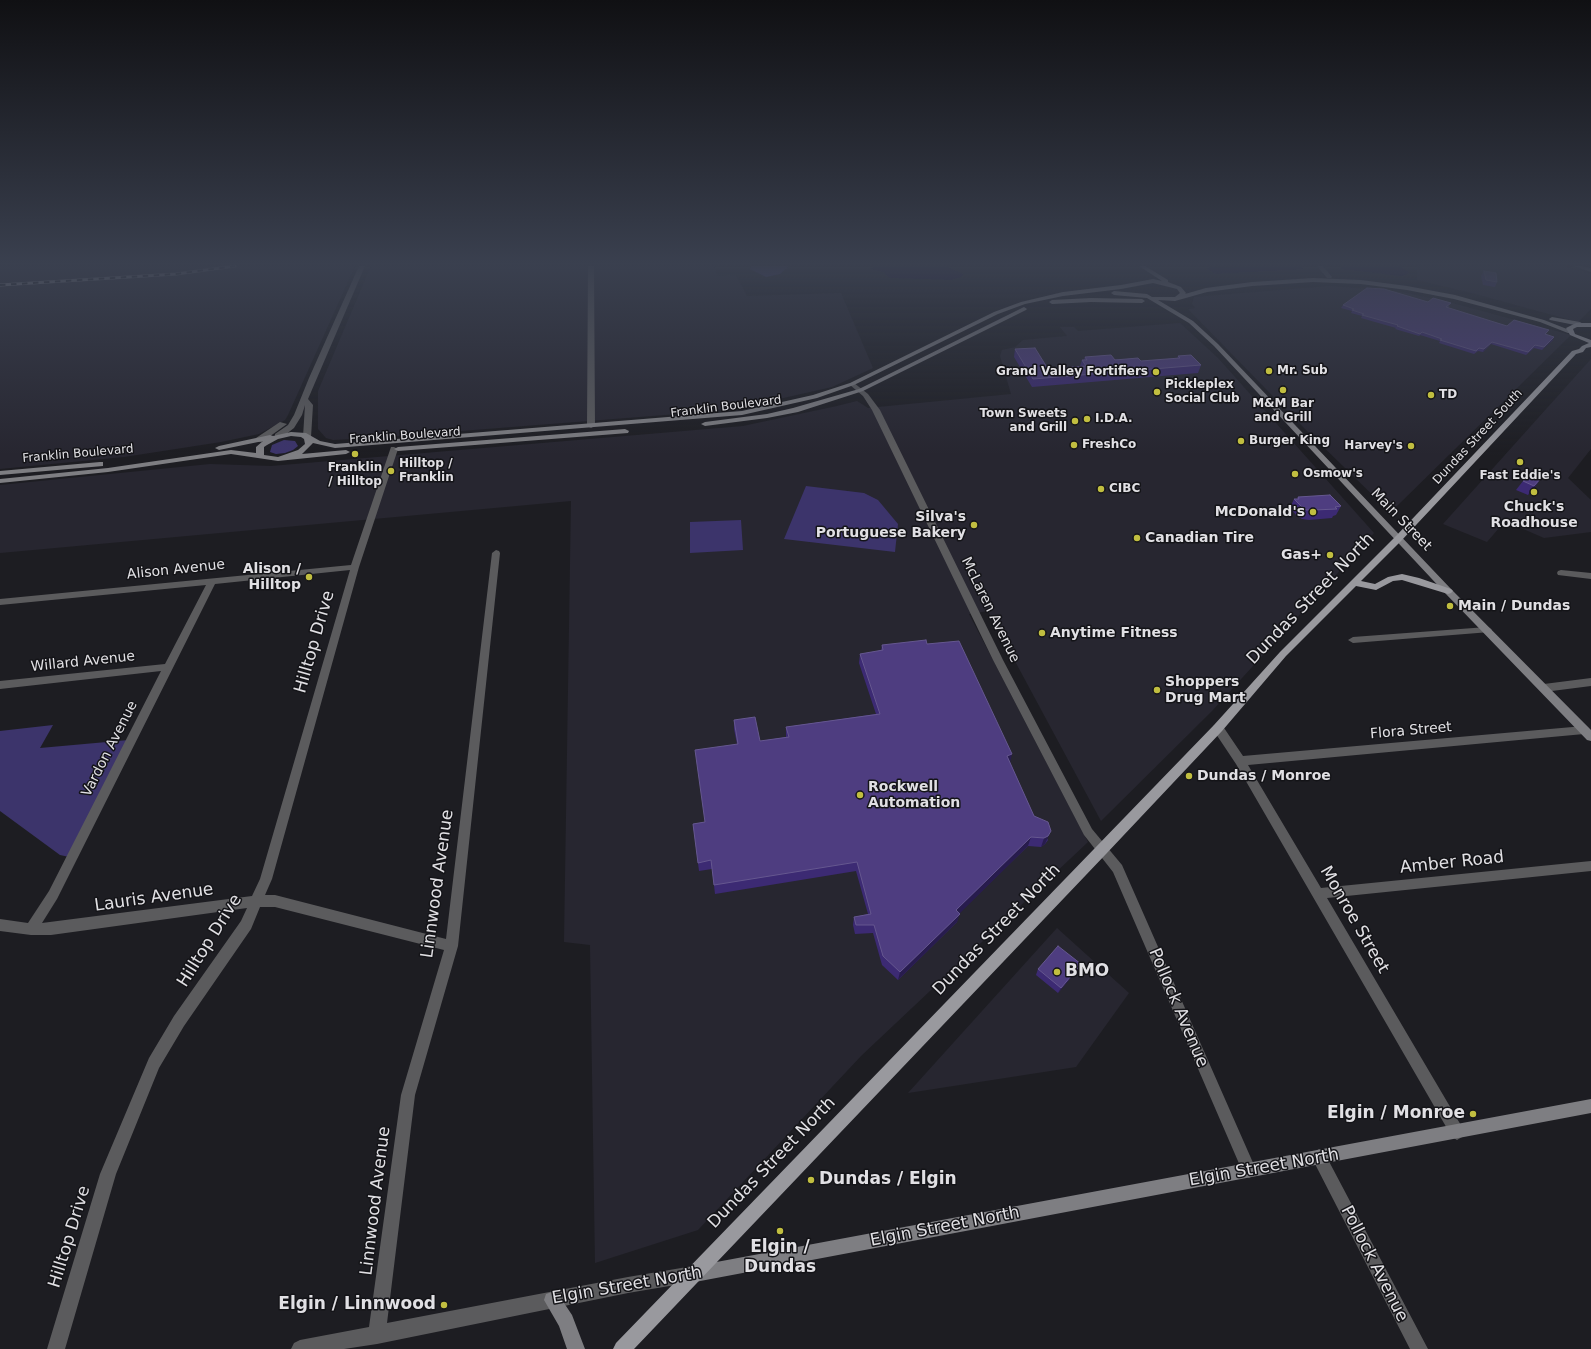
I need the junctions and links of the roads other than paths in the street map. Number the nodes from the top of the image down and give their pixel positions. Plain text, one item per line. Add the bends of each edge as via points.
1 (334, 329) edge
2 (591, 329) edge
3 (964, 329) edge
4 (983, 329) edge
5 (1199, 329) edge
6 (1561, 329) edge
7 (1571, 329) edge
8 (1572, 334) junction
9 (1591, 343) edge
10 (1574, 352) junction
11 (852, 384) junction
12 (861, 390) junction
13 (305, 400) junction
14 (300, 409) junction
15 (591, 426) junction
16 (277, 436) junction
17 (308, 437) junction
18 (259, 440) junction
19 (394, 449) junction
20 (260, 455) junction
21 (286, 458) junction
22 (0, 473) edge
23 (0, 481) edge
24 (1399, 538) junction
25 (496, 553) dead end
26 (356, 568) junction
27 (1561, 573) dead end
28 (1591, 576) edge
29 (212, 581) junction
30 (1354, 583) junction
31 (1448, 591) junction
32 (0, 602) edge
33 (1487, 630) junction
34 (1353, 640) dead end
35 (169, 667) junction
36 (1591, 682) edge
37 (0, 685) edge
38 (1544, 688) junction
39 (1218, 728) junction
40 (1588, 733) edge
41 (1240, 761) junction
42 (1102, 850) junction
43 (1591, 866) edge
44 (1317, 894) junction
45 (257, 901) junction
46 (0, 925) edge
47 (30, 929) junction
48 (452, 946) junction
49 (1591, 1106) edge
50 (1457, 1132) junction
51 (1319, 1158) junction
52 (1249, 1170) junction
53 (693, 1274) junction
54 (552, 1300) junction
55 (377, 1335) junction
56 (56, 1349) edge
57 (300, 1349) edge
58 (576, 1349) edge
59 (622, 1349) edge
60 (1419, 1349) edge

1 - 13 street
2 - 15 street
3 - 11 main road, Franklin Boulevard
4 - 12 main road, Franklin Boulevard
5 - 24 main road, Main Street
6 - 8 main road
7 - 8 main road
8 - 9 main road
8 - 10 main road via 1570,348
9 - 10 main road, Dundas Street South via 1581,351
10 - 24 main road, Dundas Street South
11 - 12 street, McLaren Avenue
11 - 15 main road, Franklin Boulevard via 815,397 742,413
12 - 19 main road, Franklin Boulevard via 795,410 727,422
12 - 42 street, McLaren Avenue via 876,410 998,660 1088,832
13 - 14 street
13 - 17 street via 308,405
14 - 16 street via 295,421
14 - 18 street via 277,429
15 - 17 main road, Franklin Boulevard via 336,446 318,443
16 - 17 main road, Franklin Boulevard via 298,434
16 - 18 main road, Franklin Boulevard
16 - 20 main road via 260,447
17 - 21 main road via 309,444 306,448
18 - 22 main road, Franklin Boulevard via 148,459
19 - 21 main road, Franklin Boulevard
19 - 26 street, Hilltop Drive
20 - 21 main road, Franklin Boulevard via 270,459
20 - 23 main road, Franklin Boulevard via 231,452 114,470
24 - 30 main road, Dundas Street North
24 - 31 main road, Main Street
25 - 48 street, Linnwood Avenue
26 - 29 street, Alison Avenue
26 - 45 street, Hilltop Drive via 266,879
27 - 28 street
29 - 32 street, Alison Avenue
29 - 35 street, Vardon Avenue
30 - 31 main road via 1376,586 1391,579 1407,578
30 - 39 main road, Dundas Street North via 1283,654
31 - 33 main road, Main Street
33 - 34 street
33 - 38 main road, Main Street
35 - 37 street, Willard Avenue
35 - 47 street, Vardon Avenue via 53,895
36 - 38 street
38 - 40 main road, Main Street
39 - 41 street, Monroe Street
39 - 42 main road, Dundas Street North
40 - 41 street, Flora Street
41 - 44 street, Monroe Street
42 - 52 street, Pollock Avenue via 1118,870
42 - 53 main road, Dundas Street North
43 - 44 street, Amber Road
44 - 50 street, Monroe Street
45 - 47 street, Lauris Avenue via 51,929
45 - 48 street, Lauris Avenue via 275,901
45 - 56 street, Hilltop Drive via 246,924 179,1021 154,1063 108,1174
46 - 47 street, Lauris Avenue
48 - 55 street, Linnwood Avenue via 408,1095
49 - 50 main road, Elgin Street North
50 - 51 main road, Elgin Street North
51 - 52 main road, Elgin Street North
51 - 60 street, Pollock Avenue
52 - 53 main road, Elgin Street North
53 - 54 street, Elgin Street North
53 - 59 main road, Dundas Street North
54 - 55 street, Elgin Street North
54 - 58 main road via 566,1321
55 - 57 street, Elgin Street North

